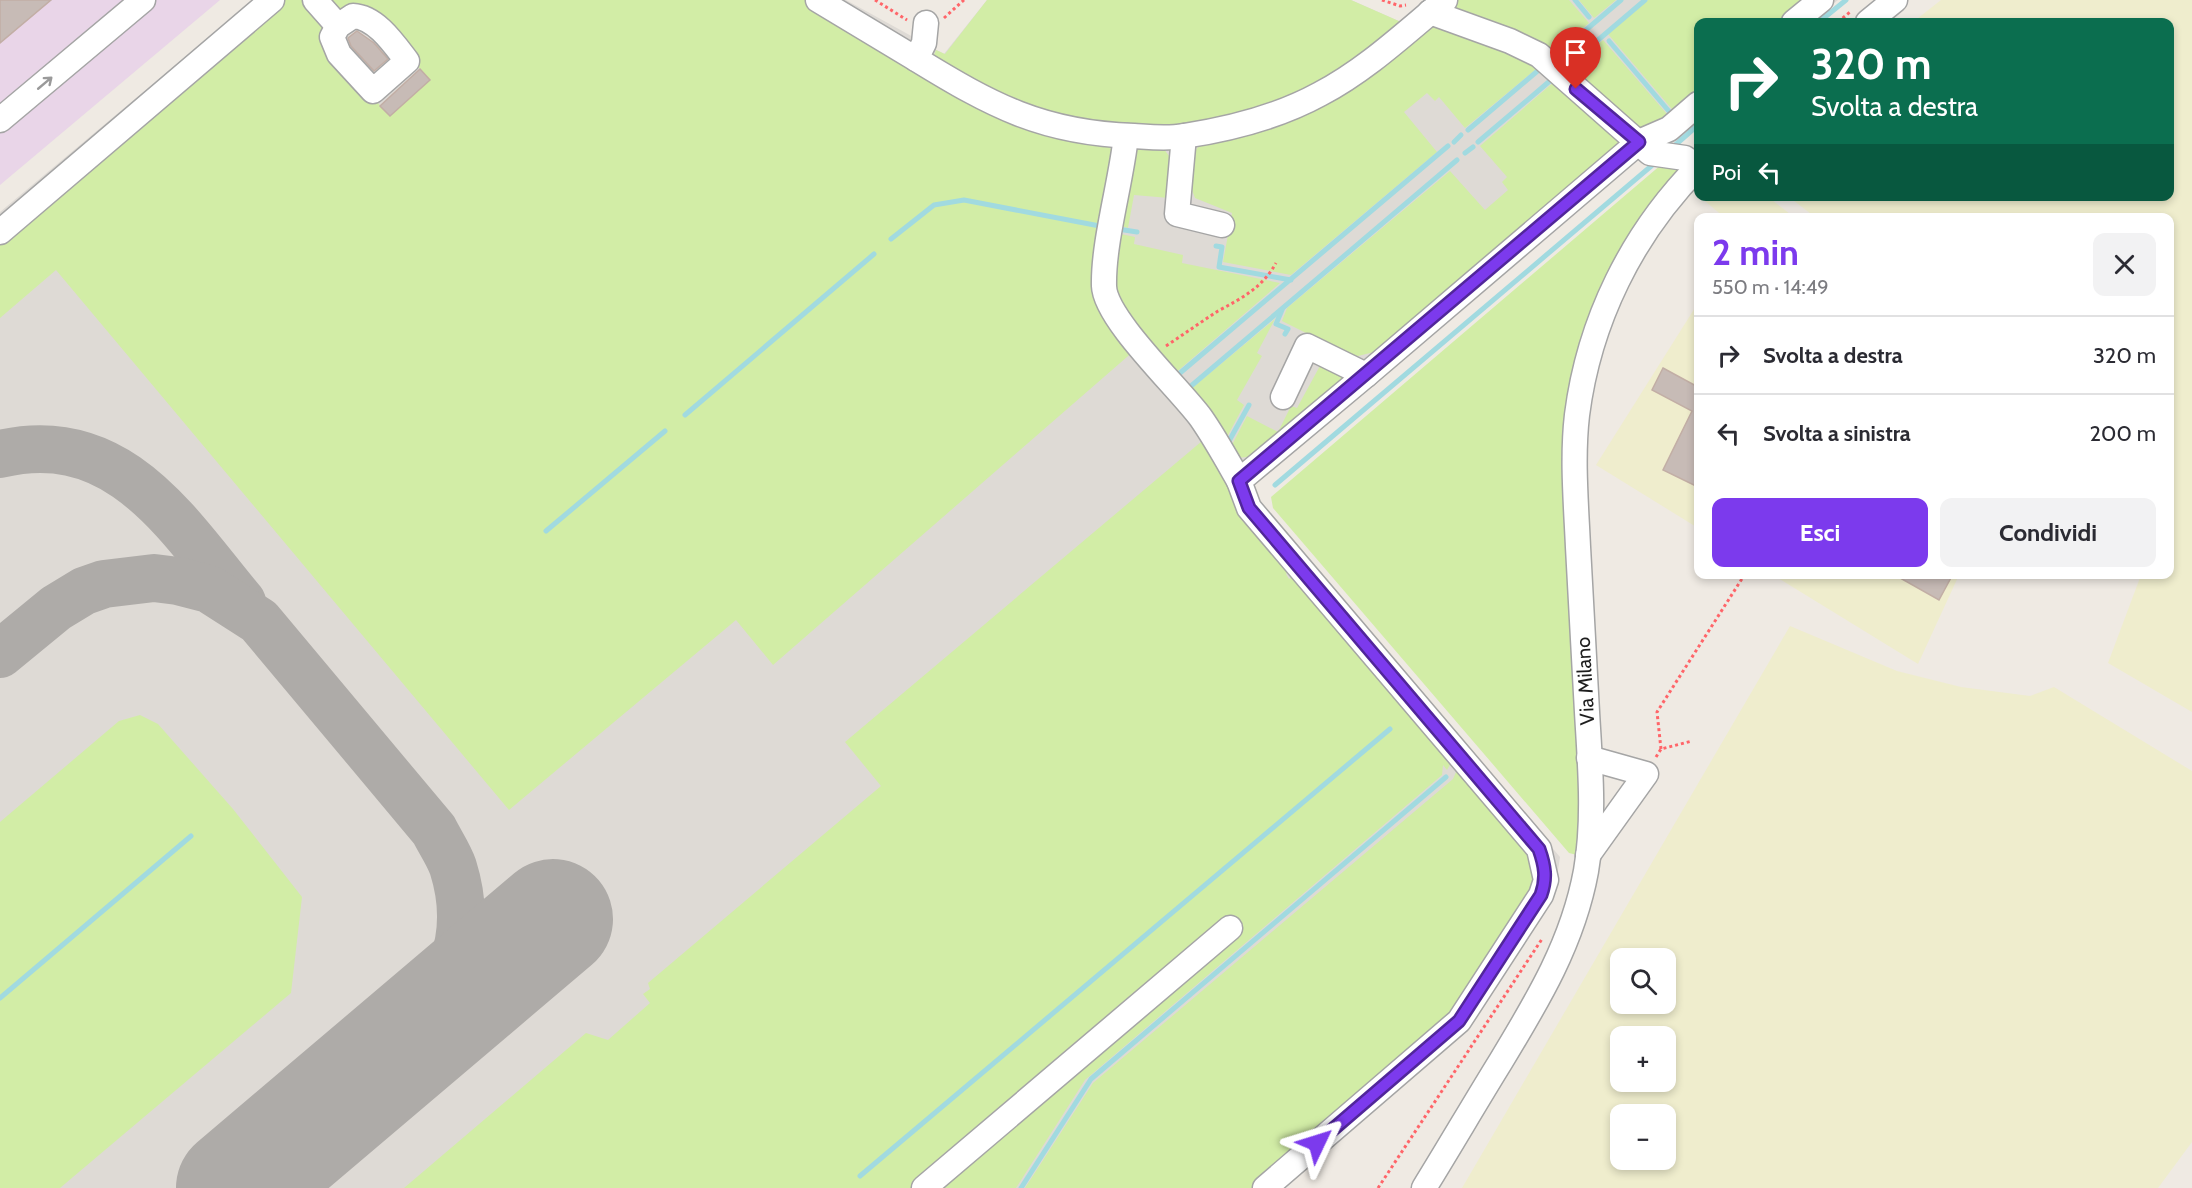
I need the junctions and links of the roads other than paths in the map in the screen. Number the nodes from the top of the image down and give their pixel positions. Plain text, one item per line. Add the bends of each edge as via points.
1 (142, 0) edge
2 (272, 0) edge
3 (315, 0) edge
4 (818, 0) edge
5 (1821, 0) edge
6 (1895, 0) edge
7 (1437, 6) edge
8 (1799, 18) edge
9 (1873, 18) edge
10 (926, 23) dead end
11 (338, 26) dead end
12 (916, 59) junction
13 (1694, 107) edge
14 (0, 120) edge
15 (1126, 136) junction
16 (1184, 136) junction
17 (1639, 142) junction
18 (1694, 164) edge
19 (1694, 171) edge
20 (1222, 225) dead end
21 (0, 232) edge
22 (1366, 375) junction
23 (1283, 397) dead end
24 (1239, 481) junction
25 (1589, 758) junction
26 (1588, 855) junction
27 (1230, 928) dead end
28 (924, 1188) edge
29 (1264, 1188) edge
30 (1424, 1188) edge

14 -> 1 street
2 - 21 street
3 - 11 street
4 - 12 street
5 - 8 street
6 - 9 street
7 - 16 street via 1369,62 1318,95 1229,129
7 - 17 street via 1539,55
10 - 12 street via 924,43
12 - 15 street via 981,99 1016,114 1076,130
13 - 17 street via 1669,129
15 - 16 street
15 - 24 street via 1105,265 1108,302 1201,418
16 - 20 street via 1177,214
17 - 18 street via 1650,153 1685,158
17 - 22 street
19 - 25 street, Via Milano via 1657,213 1622,271 1596,333 1583,382 1575,474
22 - 23 street via 1307,346
22 - 24 street
24 - 29 street via 1249,508 1539,849 1546,880 1541,895 1459,1021
25 - 26 street, Via Milano
25 - 26 street via 1646,774
26 - 30 street, Via Milano via 1576,914 1550,977
27 - 28 street

